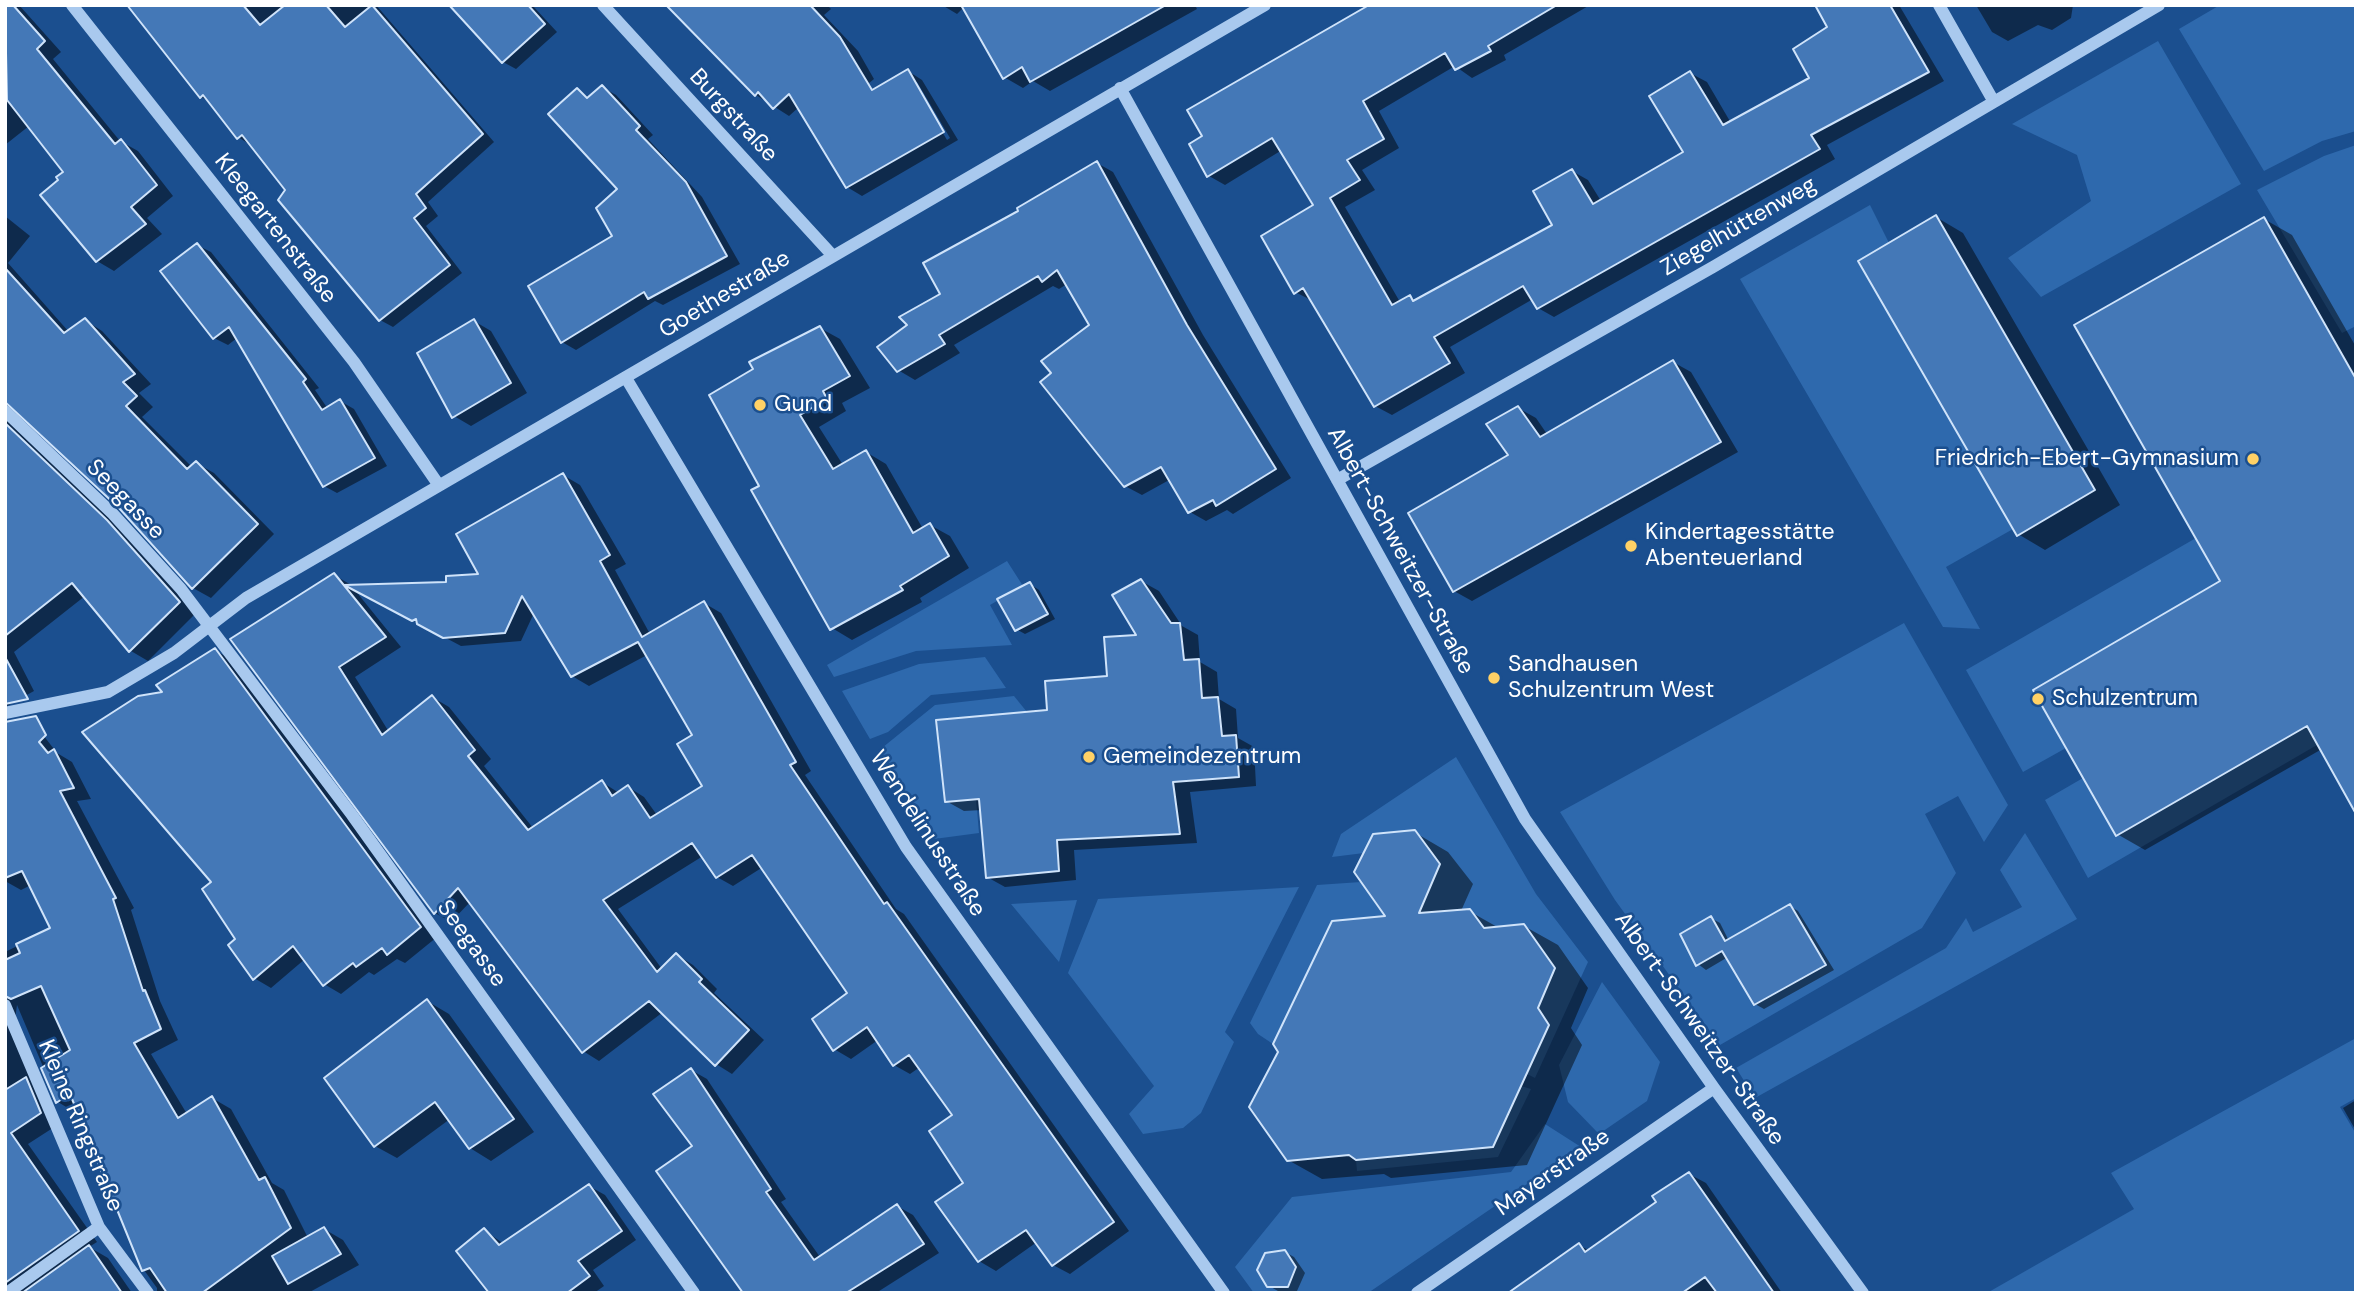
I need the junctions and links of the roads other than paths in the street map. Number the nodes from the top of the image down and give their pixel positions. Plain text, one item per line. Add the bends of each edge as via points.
1 (72, 5) edge
2 (603, 5) edge
3 (1265, 5) edge
4 (1939, 5) edge
5 (2159, 5) edge
6 (1121, 89) junction
7 (1994, 102) junction
8 (833, 256) junction
9 (626, 378) junction
10 (5, 411) edge
11 (1337, 480) junction
12 (438, 484) junction
13 (208, 624) junction
14 (5, 713) edge
15 (5, 1005) edge
16 (1714, 1088) junction
17 (99, 1227) junction
18 (7, 1293) edge
19 (148, 1293) edge
20 (694, 1293) edge
21 (1224, 1293) edge
22 (1417, 1293) edge
23 (1863, 1293) edge

1 - 12 street, Kleegartenstraße via 354,362
2 - 8 street, Burgstraße
3 - 6 street, Goethestraße
4 - 7 street
5 - 7 street, Ziegelhüttenweg
6 - 8 street, Goethestraße
6 - 11 street, Albert-Schweitzer-Straße
7 - 11 street, Ziegelhüttenweg
8 - 9 street, Goethestraße
9 - 12 street, Goethestraße
9 - 21 street, Wendelinusstraße via 906,847
10 - 13 street, Seegasse via 113,514
11 - 16 street, Albert-Schweitzer-Straße via 1525,819
12 - 13 street, Goethestraße
13 - 14 street via 174,653 108,692
13 - 20 street, Seegasse via 352,815
15 - 17 street, Kleine Ringstraße
16 - 22 street, Mayerstraße
16 - 23 street, Albert-Schweitzer-Straße
17 - 18 street
17 - 19 street, Kleine Ringstraße

